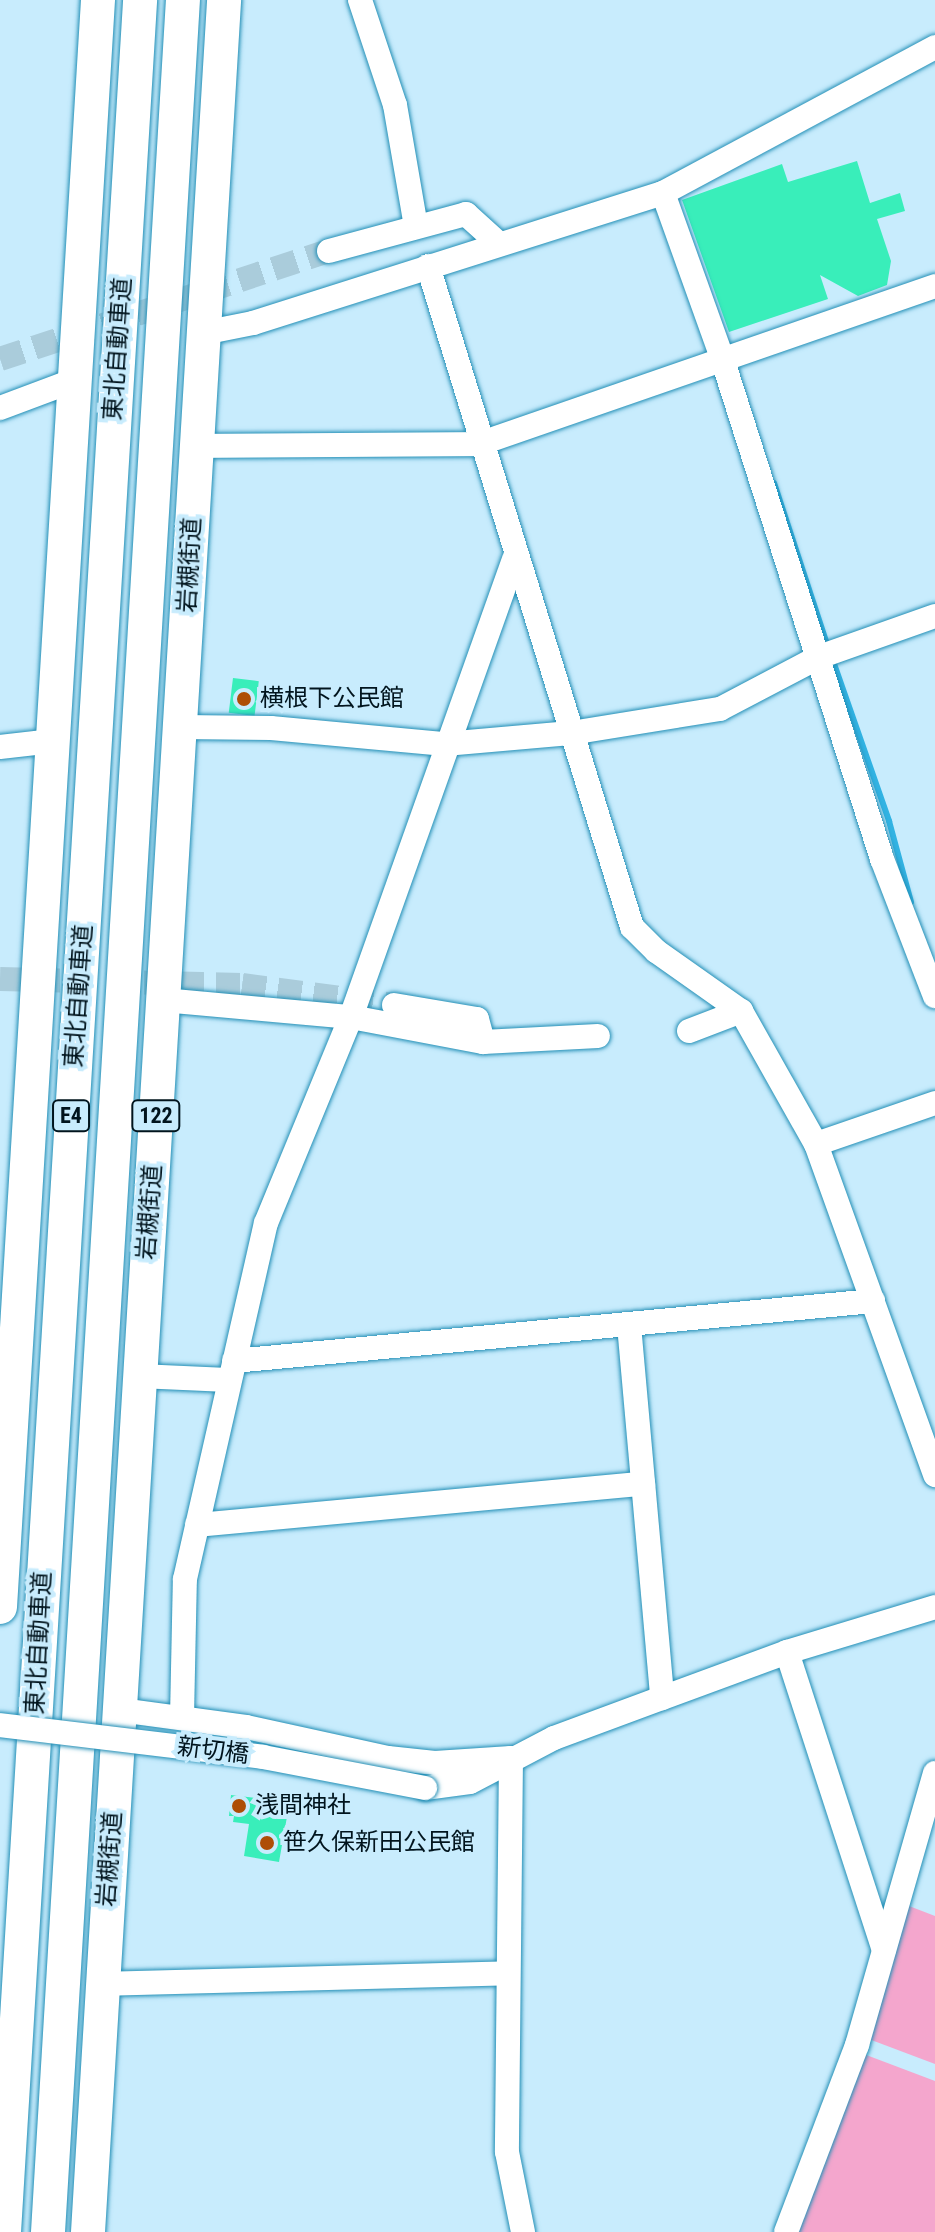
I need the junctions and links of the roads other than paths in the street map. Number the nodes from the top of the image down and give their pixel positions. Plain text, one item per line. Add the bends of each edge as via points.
1 (98, 0) edge
2 (140, 0) edge
3 (183, 0) edge
4 (224, 0) edge
5 (360, 0) edge
6 (935, 47) edge
7 (663, 193) junction
8 (416, 226) junction
9 (497, 242) junction
10 (329, 251) tunnel mouth
11 (428, 266) junction
12 (935, 286) edge
13 (203, 333) junction
14 (722, 358) junction
15 (75, 380) junction
16 (0, 408) edge
17 (479, 444) junction
18 (197, 446) junction
19 (514, 559) junction
20 (935, 616) edge
21 (819, 657) junction
22 (181, 727) junction
23 (571, 733) junction
24 (53, 741) junction
25 (445, 744) junction
26 (0, 747) edge
27 (927, 948) edge
28 (935, 996) edge
29 (163, 1000) junction
30 (394, 1005) tunnel mouth
31 (741, 1011) junction
32 (351, 1017) junction
33 (689, 1031) dead end
34 (598, 1036) dead end
35 (483, 1042) junction
36 (935, 1103) edge
37 (816, 1144) junction
38 (873, 1301) junction
39 (629, 1325) junction
40 (231, 1371) junction
41 (6, 1372) edge
42 (140, 1376) junction
43 (935, 1475) edge
44 (643, 1484) junction
45 (197, 1525) junction
46 (2, 1535) edge
47 (0, 1607) edge
48 (935, 1607) edge
49 (787, 1652) junction
50 (662, 1698) junction
51 (120, 1710) junction
52 (182, 1717) junction
53 (0, 1725) edge
54 (511, 1758) junction
55 (935, 1773) edge
56 (884, 1950) junction
57 (508, 1973) junction
58 (101, 1984) junction
59 (4, 2232) edge
60 (48, 2232) edge
61 (88, 2232) edge
62 (523, 2232) edge
63 (786, 2232) edge

1 - 15 highway
2 - 59 highway, 東北自動車道 / E4
3 - 60 highway, 東北自動車道 / E4
4 - 13 highway, 岩槻街道 / 122
5 - 8 street via 395,105
6 - 7 street
7 - 9 street
7 - 14 street
8 - 9 street via 466,214
8 - 10 street
9 - 11 street
11 - 13 street via 253,323
11 - 17 street
12 - 14 street
13 - 18 highway, 岩槻街道 / 122
14 - 17 street
14 - 21 street
15 - 16 street
15 - 24 highway
17 - 18 street
17 - 19 street
18 - 22 highway, 岩槻街道 / 122
19 - 23 street
19 - 25 street
20 - 21 street
21 - 23 street via 720,709
21 - 27 street via 882,859
22 - 25 street via 271,728
22 - 29 highway, 岩槻街道 / 122
23 - 25 street
23 - 31 street via 632,927 656,951
24 - 26 street
24 - 41 highway
25 - 32 street
27 - 28 street
29 - 32 street
29 - 42 highway, 岩槻街道 / 122
30 - 35 street via 477,1019
31 - 33 street
31 - 37 street
32 - 35 street
32 - 40 street via 266,1223
34 - 35 street
36 - 37 street
37 - 38 street
38 - 39 street
38 - 43 street
39 - 40 street
39 - 44 street
40 - 42 street
40 - 45 street
41 - 46 highway
42 - 51 highway, 岩槻街道 / 122
44 - 45 street
44 - 50 street
45 - 52 street via 185,1579
46 - 47 highway
48 - 49 street
49 - 50 street
49 - 56 street
50 - 54 street
51 - 52 street
51 - 58 highway, 岩槻街道 / 122
52 - 54 street via 388,1758 435,1763
53 - 54 street, 新切橋, bridge via 263,1757 425,1788 470,1782
54 - 57 street
55 - 56 street
56 - 63 street via 857,2045
57 - 58 street
57 - 62 street via 507,2152
58 - 61 highway, 岩槻街道 / 122

